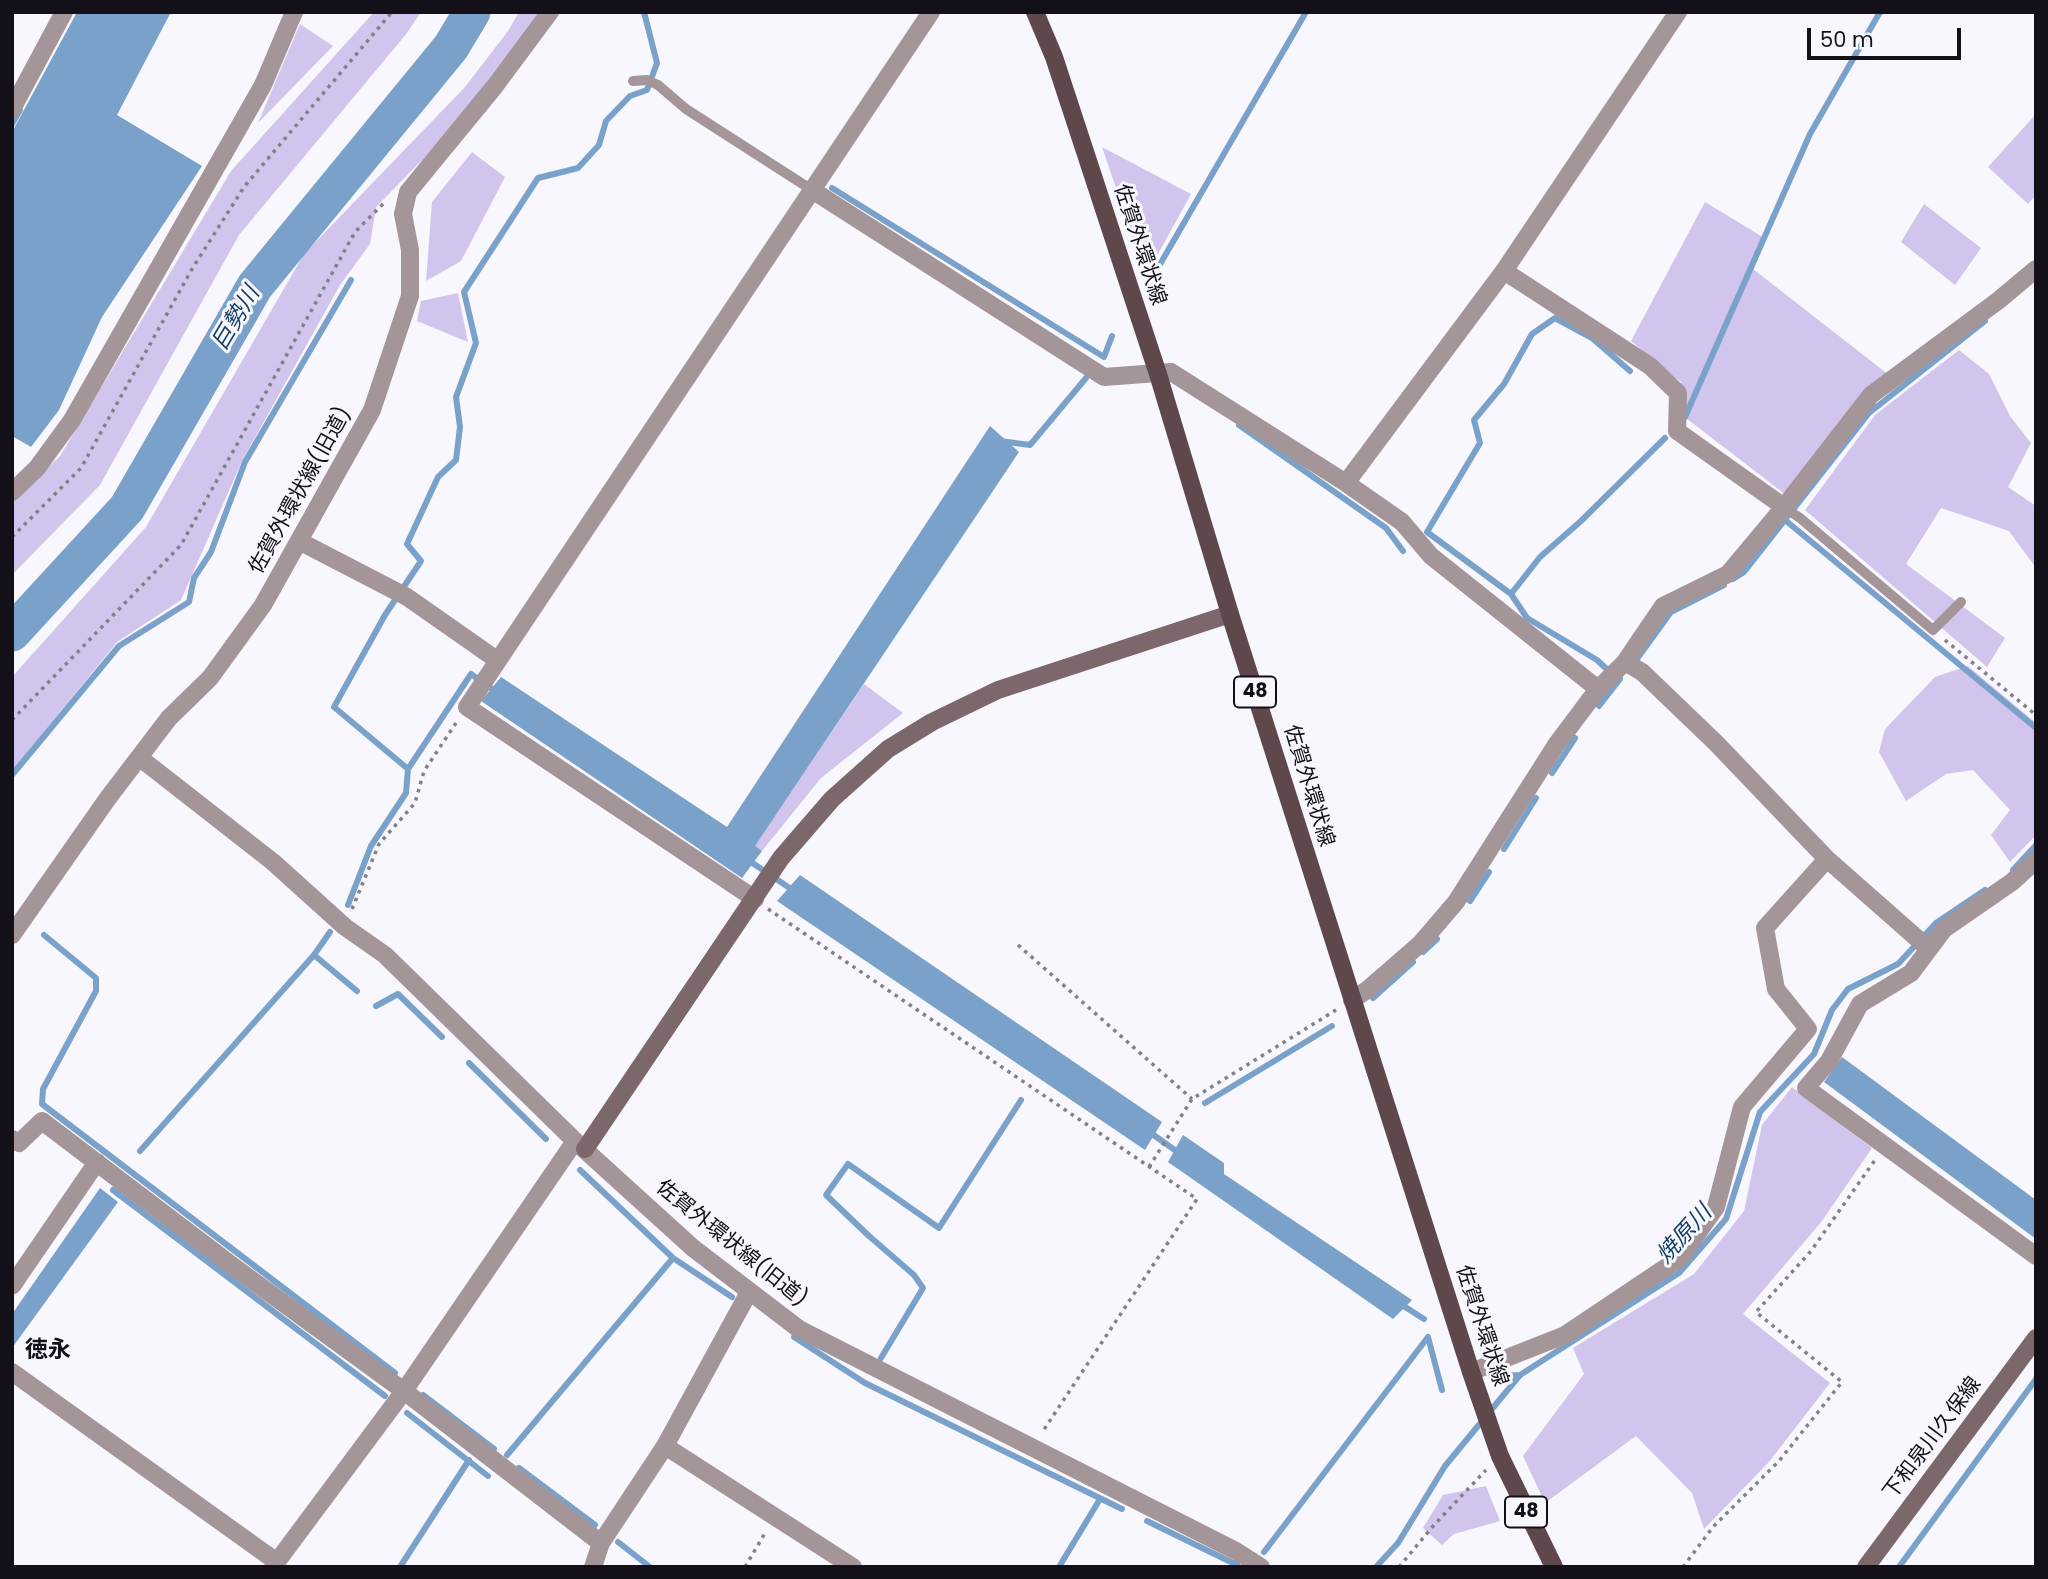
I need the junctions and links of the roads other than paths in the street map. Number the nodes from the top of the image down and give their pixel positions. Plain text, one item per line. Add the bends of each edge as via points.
1 (64, 12) edge
2 (294, 12) edge
3 (550, 12) edge
4 (931, 12) edge
5 (1035, 12) edge
6 (1678, 12) edge
7 (634, 80) dead end
8 (12, 109) edge
9 (812, 191) junction
10 (2036, 269) edge
11 (1504, 271) junction
12 (1158, 374) junction
13 (1346, 482) junction
14 (12, 492) edge
15 (1784, 507) junction
16 (299, 541) junction
17 (1961, 602) dead end
18 (1230, 614) junction
19 (488, 675) junction
20 (1611, 675) junction
21 (140, 758) junction
22 (1827, 859) junction
23 (2036, 860) edge
24 (755, 899) junction
25 (12, 935) edge
26 (1928, 948) junction
27 (1352, 1000) junction
28 (12, 1139) edge
29 (580, 1145) junction
30 (97, 1162) junction
31 (2036, 1256) edge
32 (12, 1286) edge
33 (749, 1292) junction
34 (2036, 1338) edge
35 (12, 1372) edge
36 (1471, 1372) junction
37 (404, 1391) junction
38 (665, 1446) junction
39 (601, 1543) junction
40 (275, 1564) edge
41 (593, 1567) edge
42 (853, 1567) edge
43 (1261, 1567) edge
44 (1554, 1567) edge
45 (1866, 1567) edge

1 - 8 street
2 - 14 street via 263,85 72,420 37,468
3 - 16 street, 佐賀外環状線(旧道) via 408,192 403,214 410,250 410,296 372,410
4 - 9 street
5 - 12 main road, 佐賀外環状線 / 48 via 1054,57
6 - 11 street
7 - 9 lane via 658,85 686,109
9 - 12 street via 1104,377
9 - 19 street
10 - 15 street via 1871,395
11 - 13 street
11 - 15 street via 1650,366 1678,393 1676,431
12 - 13 street via 1171,372
12 - 18 main road, 佐賀外環状線 / 48
13 - 20 street via 1402,522 1431,556
15 - 17 lane via 1933,630
15 - 20 street via 1728,574 1663,606
16 - 19 street via 400,592
16 - 21 street, 佐賀外環状線(旧道) via 263,605 210,678 169,718
18 - 24 street via 998,690 932,722 888,749 832,799 781,858
18 - 27 main road, 佐賀外環状線 / 48
19 - 24 street via 467,707
20 - 22 street via 1642,673
20 - 27 street via 1556,745 1456,902 1420,944
21 - 25 street, 佐賀外環状線(旧道)
21 - 29 street, 佐賀外環状線(旧道) via 385,955
22 - 26 street
22 - 36 street via 1765,928 1776,989 1808,1029 1742,1107 1716,1207 1679,1258 1634,1289 1564,1335
23 - 26 street via 2012,883 1944,929
24 - 29 street
26 - 31 street via 1911,973 1860,1004 1824,1067 1806,1088
27 - 36 main road, 佐賀外環状線 / 48
28 - 30 street via 19,1143 42,1121
29 - 33 street, 佐賀外環状線(旧道) via 693,1248
29 - 37 street
30 - 32 street
30 - 37 street
33 - 38 street
33 - 43 street, 佐賀外環状線(旧道) via 799,1329
34 - 45 street, 下和泉川久保線
35 - 40 street
36 - 44 main road, 佐賀外環状線 / 48 via 1500,1456
37 - 39 street
37 - 40 street
38 - 39 street
38 - 42 street
39 - 41 street

